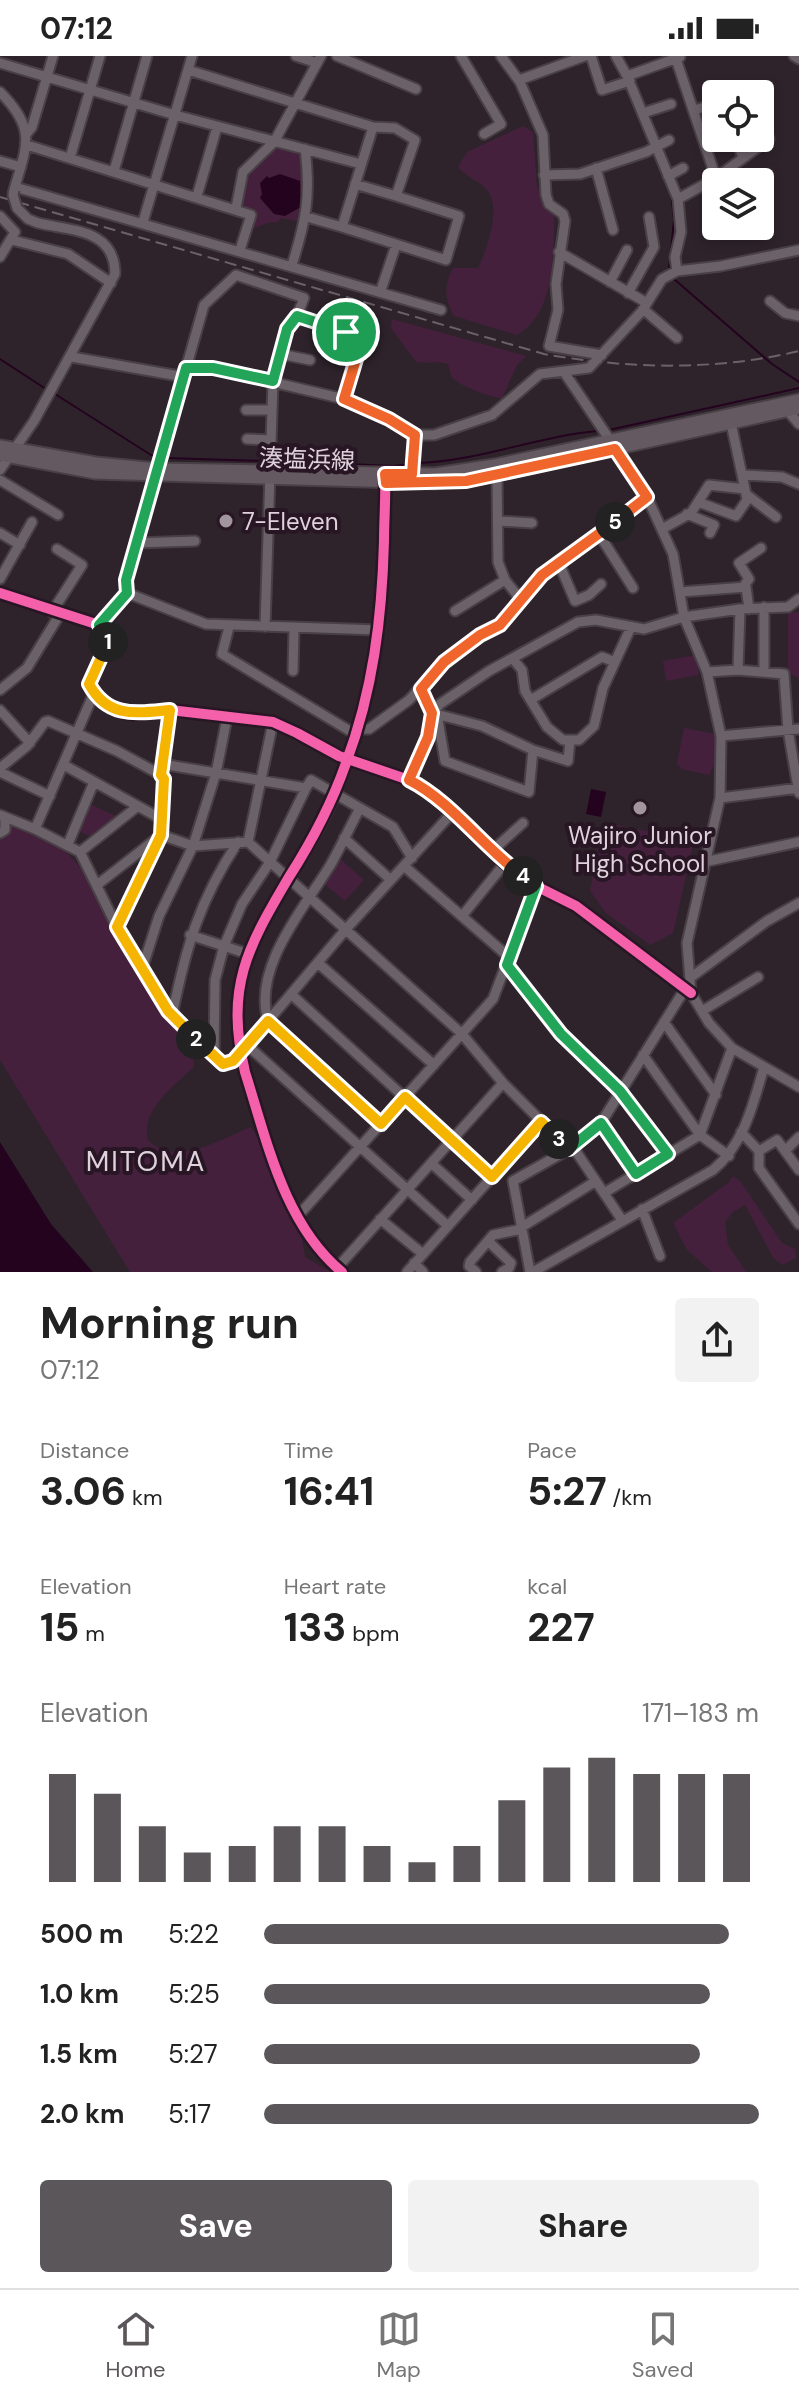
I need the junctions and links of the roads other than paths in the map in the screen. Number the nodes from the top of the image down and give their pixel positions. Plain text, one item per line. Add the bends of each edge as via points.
1 (53, 56) edge
2 (100, 56) edge
3 (147, 56) edge
4 (192, 56) edge
5 (296, 56) edge
6 (337, 56) edge
7 (461, 56) edge
8 (501, 56) edge
9 (588, 56) edge
10 (616, 56) edge
11 (678, 57) edge
12 (0, 59) edge
13 (319, 59) edge
14 (657, 60) edge
15 (556, 61) edge
16 (188, 70) junction
17 (47, 77) junction
18 (628, 79) junction
19 (519, 80) junction
20 (416, 89) dead end
21 (91, 90) junction
22 (0, 92) edge
23 (135, 102) junction
24 (297, 103) junction
25 (671, 104) dead end
26 (702, 108) edge
27 (694, 110) junction
28 (643, 113) junction
29 (175, 115) junction
30 (217, 127) junction
31 (373, 127) junction
32 (27, 133) junction
33 (484, 134) dead end
34 (669, 140) dead end
35 (274, 142) junction
36 (27, 145) junction
37 (653, 147) junction
38 (305, 149) junction
39 (741, 152) edge
40 (751, 152) edge
41 (70, 158) junction
42 (743, 158) junction
43 (0, 161) edge
44 (361, 164) junction
45 (21, 167) junction
46 (596, 168) junction
47 (683, 168) dead end
48 (713, 168) edge
49 (730, 168) edge
50 (114, 171) junction
51 (544, 175) junction
52 (668, 176) junction
53 (154, 183) junction
54 (355, 184) junction
55 (702, 186) edge
56 (15, 188) junction
57 (197, 196) junction
58 (396, 196) junction
59 (678, 199) junction
60 (236, 208) junction
61 (0, 216) edge
62 (307, 217) junction
63 (649, 217) dead end
64 (143, 222) junction
65 (342, 227) junction
66 (613, 230) dead end
67 (12, 240) junction
68 (396, 245) junction
69 (240, 250) junction
70 (627, 250) dead end
71 (799, 250) edge
72 (559, 252) junction
73 (0, 257) edge
74 (292, 265) junction
75 (677, 271) junction
76 (610, 282) junction
77 (111, 283) junction
78 (381, 290) junction
79 (628, 293) junction
80 (770, 301) dead end
81 (645, 306) junction
82 (441, 310) dead end
83 (297, 316) junction
84 (799, 316) edge
85 (677, 338) dead end
86 (280, 354) junction
87 (602, 355) junction
88 (72, 357) junction
89 (310, 360) dead end
90 (186, 368) junction
91 (564, 372) junction
92 (273, 381) junction
93 (344, 399) junction
94 (799, 400) edge
95 (793, 409) edge
96 (246, 410) dead end
97 (271, 410) junction
98 (731, 423) junction
99 (799, 424) edge
100 (415, 435) junction
101 (247, 439) dead end
102 (271, 440) junction
103 (613, 445) junction
104 (0, 446) edge
105 (8, 455) edge
106 (0, 470) edge
107 (156, 472) junction
108 (412, 474) junction
109 (497, 475) junction
110 (742, 475) junction
111 (270, 476) junction
112 (385, 479) junction
113 (0, 480) edge
114 (799, 484) edge
115 (745, 491) junction
116 (647, 497) junction
117 (698, 502) junction
118 (687, 514) junction
119 (58, 515) dead end
120 (776, 517) dead end
121 (499, 521) junction
122 (32, 522) dead end
123 (532, 523) dead end
124 (662, 529) junction
125 (0, 533) edge
126 (710, 533) dead end
127 (599, 534) junction
128 (195, 541) dead end
129 (136, 543) junction
130 (20, 545) junction
131 (761, 548) dead end
132 (57, 549) dead end
133 (558, 561) junction
134 (0, 579) edge
135 (505, 580) junction
136 (601, 584) dead end
137 (743, 587) junction
138 (633, 588) dead end
139 (680, 592) junction
140 (0, 593) edge
141 (127, 593) junction
142 (799, 599) edge
143 (522, 601) junction
144 (764, 607) junction
145 (745, 609) junction
146 (455, 611) dead end
147 (56, 613) junction
148 (684, 617) junction
149 (99, 625) junction
150 (229, 627) junction
151 (265, 627) junction
152 (631, 627) junction
153 (294, 629) junction
154 (379, 630) junction
155 (513, 659) junction
156 (615, 662) junction
157 (738, 670) junction
158 (293, 671) dead end
159 (707, 672) junction
160 (764, 672) junction
161 (421, 689) junction
162 (0, 690) edge
163 (94, 693) junction
164 (532, 699) junction
165 (0, 710) edge
166 (170, 710) junction
167 (435, 714) junction
168 (227, 718) junction
169 (273, 722) junction
170 (794, 730) edge
171 (78, 732) junction
172 (356, 732) junction
173 (721, 736) junction
174 (570, 740) junction
175 (30, 743) junction
176 (533, 750) junction
177 (348, 759) junction
178 (162, 764) junction
179 (64, 765) junction
180 (0, 770) edge
181 (216, 773) junction
182 (161, 775) junction
183 (261, 780) junction
184 (409, 780) junction
185 (94, 782) junction
186 (306, 788) junction
187 (799, 790) edge
188 (335, 794) junction
189 (50, 796) junction
190 (720, 798) junction
191 (138, 806) junction
192 (360, 808) junction
193 (452, 813) junction
194 (3, 816) edge
195 (163, 820) junction
196 (523, 823) dead end
197 (35, 829) junction
198 (0, 833) edge
199 (161, 835) junction
200 (344, 838) junction
201 (243, 842) junction
202 (799, 842) edge
203 (68, 844) junction
204 (193, 846) junction
205 (492, 851) junction
206 (80, 852) junction
207 (412, 858) junction
208 (270, 862) junction
209 (704, 862) junction
210 (505, 863) junction
211 (404, 866) junction
212 (289, 879) junction
213 (391, 880) junction
214 (97, 885) junction
215 (536, 886) junction
216 (309, 896) junction
217 (799, 903) edge
218 (462, 916) junction
219 (117, 927) junction
220 (347, 928) junction
221 (190, 935) junction
222 (224, 946) junction
223 (248, 954) junction
224 (509, 962) junction
225 (318, 963) junction
226 (142, 969) junction
227 (758, 977) dead end
228 (690, 978) junction
229 (688, 991) junction
230 (291, 994) junction
231 (702, 1011) junction
232 (172, 1016) junction
233 (268, 1021) junction
234 (664, 1022) junction
235 (461, 1033) junction
236 (732, 1048) junction
237 (244, 1049) junction
238 (643, 1055) junction
239 (214, 1056) junction
240 (434, 1065) junction
241 (764, 1067) junction
242 (503, 1083) junction
243 (799, 1087) edge
244 (620, 1091) junction
245 (716, 1095) junction
246 (405, 1097) junction
247 (541, 1122) junction
248 (601, 1123) junction
249 (381, 1124) junction
250 (741, 1132) junction
251 (700, 1135) junction
252 (799, 1137) edge
253 (451, 1140) junction
254 (360, 1148) junction
255 (571, 1148) junction
256 (759, 1151) junction
257 (785, 1151) junction
258 (668, 1154) junction
259 (729, 1156) junction
260 (431, 1163) junction
261 (799, 1170) edge
262 (636, 1174) junction
263 (492, 1177) junction
264 (596, 1181) junction
265 (407, 1189) junction
266 (604, 1193) junction
267 (472, 1200) junction
268 (642, 1209) junction
269 (297, 1217) junction
270 (380, 1219) junction
271 (622, 1220) junction
272 (799, 1224) edge
273 (448, 1226) junction
274 (523, 1227) junction
275 (488, 1241) junction
276 (423, 1254) junction
277 (660, 1256) dead end
278 (414, 1263) junction
279 (339, 1270) edge
280 (407, 1272) edge
281 (423, 1272) edge
282 (476, 1272) edge
283 (502, 1272) edge
284 (532, 1272) edge

1 - 17 street
2 - 21 street
3 - 23 street
4 - 16 street
5 - 13 street
6 - 20 street
7 - 33 street via 501,124
8 - 19 street
9 - 15 street
9 - 18 street via 602,90
10 - 18 street
11 - 14 street
11 - 27 street
12 - 17 street
13 - 24 street
14 - 18 street
15 - 19 street
16 - 24 street
16 - 29 street
17 - 21 street
17 - 32 street
18 - 28 street
19 - 51 street via 543,135
21 - 23 street
21 - 41 street
22 - 32 street
23 - 29 street
23 - 50 street
24 - 31 street
24 - 35 street
25 - 28 street
26 - 27 street
27 - 48 street
28 - 37 street
29 - 30 street
29 - 53 street
30 - 35 street
30 - 57 street
31 - 44 street
31 - 58 street via 395,128 415,140
32 - 36 street
34 - 37 street
35 - 38 street
35 - 60 street via 243,172
36 - 41 street
36 - 45 street
37 - 46 street
37 - 52 street
38 - 44 street
38 - 62 street
39 - 42 street
40 - 42 street
41 - 50 street
42 - 49 street
43 - 45 street
44 - 54 street
45 - 56 street
46 - 51 street
46 - 66 street
47 - 52 street
50 - 53 street
51 - 72 street via 549,204 565,221
52 - 59 street
53 - 57 street
53 - 64 street
54 - 58 street
54 - 65 street
55 - 59 street
56 - 64 street
56 - 77 street, bridge via 17,208 28,219 103,240 115,261
57 - 60 street
58 - 68 street via 459,216 446,260
59 - 75 street
60 - 69 street via 251,215
61 - 67 street via 15,232
62 - 65 street
62 - 74 street
63 - 79 street via 654,247
64 - 69 street
65 - 68 street
67 - 73 street
67 - 77 street via 68,254
68 - 78 street
69 - 74 street
70 - 76 street
71 - 75 street
72 - 76 street
72 - 87 street via 558,310 549,346
74 - 78 street
75 - 81 street via 662,279
76 - 79 street
77 - 88 street
78 - 82 street
79 - 81 street
80 - 84 street
81 - 85 street
81 - 87 street
83 - 86 street
83 - 90 street via 304,298 236,275 204,305
83 - 93 street via 346,332 360,346
86 - 89 street
86 - 92 street
87 - 91 street via 589,368
88 - 90 street via 179,376
88 - 105 street
90 - 92 street
90 - 107 street
91 - 100 street via 540,374 492,415 434,435
91 - 103 street
92 - 93 street
92 - 97 street
93 - 100 street
94 - 103 main road, 湊塩浜線
95 - 98 main road, 湊塩浜線
95 - 99 street
96 - 97 street
97 - 102 street
98 - 103 main road, 湊塩浜線
98 - 110 street
100 - 108 street
101 - 102 street
102 - 111 street
103 - 108 main road, 湊塩浜線
103 - 109 main road, 湊塩浜線
103 - 116 street
104 - 105 main road, 湊塩浜線
105 - 106 street
105 - 107 main road, 湊塩浜線
107 - 111 main road, 湊塩浜線
107 - 129 street
108 - 112 main road, 湊塩浜線
109 - 112 main road, 湊塩浜線 via 435,483
109 - 121 street
110 - 114 street via 782,477
110 - 115 street
111 - 112 main road, 湊塩浜線
111 - 151 street
112 - 154 street
113 - 119 street
115 - 117 street via 709,485
115 - 117 street via 747,500 736,516
115 - 120 street
116 - 124 street
116 - 127 street
117 - 118 street
118 - 124 street
118 - 126 street via 714,525
121 - 123 street
121 - 135 street via 498,562
122 - 130 street
124 - 139 street via 676,563
125 - 130 street
127 - 133 street
127 - 138 street
128 - 129 street
129 - 141 street
130 - 134 street
131 - 137 street via 739,563 749,579
132 - 147 street via 82,565
133 - 136 street via 575,601
133 - 143 street
135 - 143 street
135 - 146 street
137 - 139 street
137 - 145 street
139 - 148 street
140 - 147 street
141 - 149 street
141 - 150 street via 206,624
142 - 144 street via 788,607
143 - 161 street via 500,625 444,662
144 - 145 street
144 - 160 street
145 - 148 street
145 - 157 street
147 - 149 street
147 - 162 street via 27,668
148 - 152 street via 644,629
148 - 159 street
149 - 163 street via 108,641 89,684
150 - 151 street
150 - 172 street via 222,654
151 - 153 street
152 - 155 street via 587,619
152 - 156 street
153 - 154 street
153 - 158 street
154 - 172 street
155 - 164 street
155 - 167 street via 463,687
156 - 164 street via 602,657
156 - 174 street via 594,726 579,740
157 - 159 street
157 - 160 street
159 - 173 street
160 - 170 street via 784,674
161 - 167 street
161 - 172 street via 369,729
163 - 166 street via 122,712
163 - 171 street
164 - 174 street via 547,727
165 - 175 street
166 - 168 street
166 - 178 street
167 - 176 street via 482,726
167 - 176 street via 445,761 529,792
167 - 184 street
168 - 169 street
168 - 181 street
169 - 177 street
169 - 183 street
170 - 173 street
170 - 187 street
171 - 175 street via 48,721
171 - 179 street
171 - 182 street
172 - 177 street
173 - 190 street
174 - 176 street via 568,761
175 - 180 street
177 - 184 street
177 - 188 street
178 - 181 street
178 - 182 street
179 - 185 street
179 - 189 street
180 - 189 street
181 - 183 street
181 - 204 street
182 - 195 street
183 - 186 street
183 - 201 street
184 - 193 street
185 - 191 street
185 - 203 street
186 - 188 street via 311,780
186 - 208 street
187 - 190 street
188 - 192 street
188 - 212 street
189 - 197 street
190 - 209 street
191 - 195 street
191 - 206 street
192 - 200 street
192 - 207 street via 393,827
193 - 205 street
193 - 207 street
194 - 197 street
194 - 198 street via 5,830
195 - 199 street
196 - 205 street
197 - 203 street
199 - 204 street
199 - 214 street
199 - 219 street
200 - 213 street
200 - 216 street
201 - 204 street
201 - 208 street
201 - 221 street via 204,899
202 - 209 street
203 - 206 street
204 - 226 street via 159,916
205 - 210 street
206 - 214 street
207 - 211 street
208 - 212 street
208 - 222 street via 242,904
209 - 228 street via 687,943
210 - 215 street
210 - 218 street
211 - 213 street
211 - 218 street
212 - 216 street
212 - 223 street
213 - 220 street
214 - 219 street
215 - 224 street
215 - 229 street via 576,906
216 - 220 street
216 - 233 street via 279,945 264,1010
217 - 228 street
218 - 224 street
219 - 226 street
220 - 225 street
220 - 235 street
221 - 222 street
221 - 232 street
222 - 223 street
222 - 239 street via 215,980
223 - 237 street via 238,1008
224 - 235 street via 493,999
224 - 244 street via 561,1034
225 - 230 street
225 - 240 street
226 - 232 street
227 - 231 street
228 - 229 street
229 - 231 street
229 - 234 street
230 - 233 street
230 - 246 street
231 - 236 street
232 - 239 street
233 - 237 street
233 - 249 street
234 - 238 street
234 - 245 street
235 - 240 street
235 - 242 street
236 - 241 street
236 - 245 street
237 - 239 street via 223,1064
237 - 254 street
237 - 269 street
238 - 244 street
238 - 251 street
240 - 246 street
241 - 243 street
241 - 250 street
242 - 247 street
242 - 253 street
244 - 248 street
244 - 258 street
245 - 251 street
246 - 249 street
246 - 253 street
247 - 255 street
247 - 263 street
248 - 255 street
248 - 262 street
249 - 254 street
250 - 256 street
250 - 259 street
251 - 258 street
251 - 259 street
252 - 257 street
253 - 260 street
253 - 263 street
254 - 265 street
254 - 269 street
255 - 264 street
255 - 274 street via 513,1181
256 - 257 street via 777,1140
256 - 272 street via 759,1168
257 - 261 street
258 - 262 street
259 - 268 street
260 - 265 street
260 - 267 street
262 - 266 street
263 - 267 street
264 - 266 street
264 - 274 street
265 - 270 street
265 - 273 street
266 - 271 street
267 - 273 street
268 - 271 street
268 - 277 street
269 - 279 street
270 - 276 street
270 - 279 street
271 - 284 street
273 - 276 street
274 - 275 street
274 - 284 street
275 - 282 street via 470,1262
275 - 283 street via 511,1263
276 - 278 street
278 - 280 street
278 - 281 street

